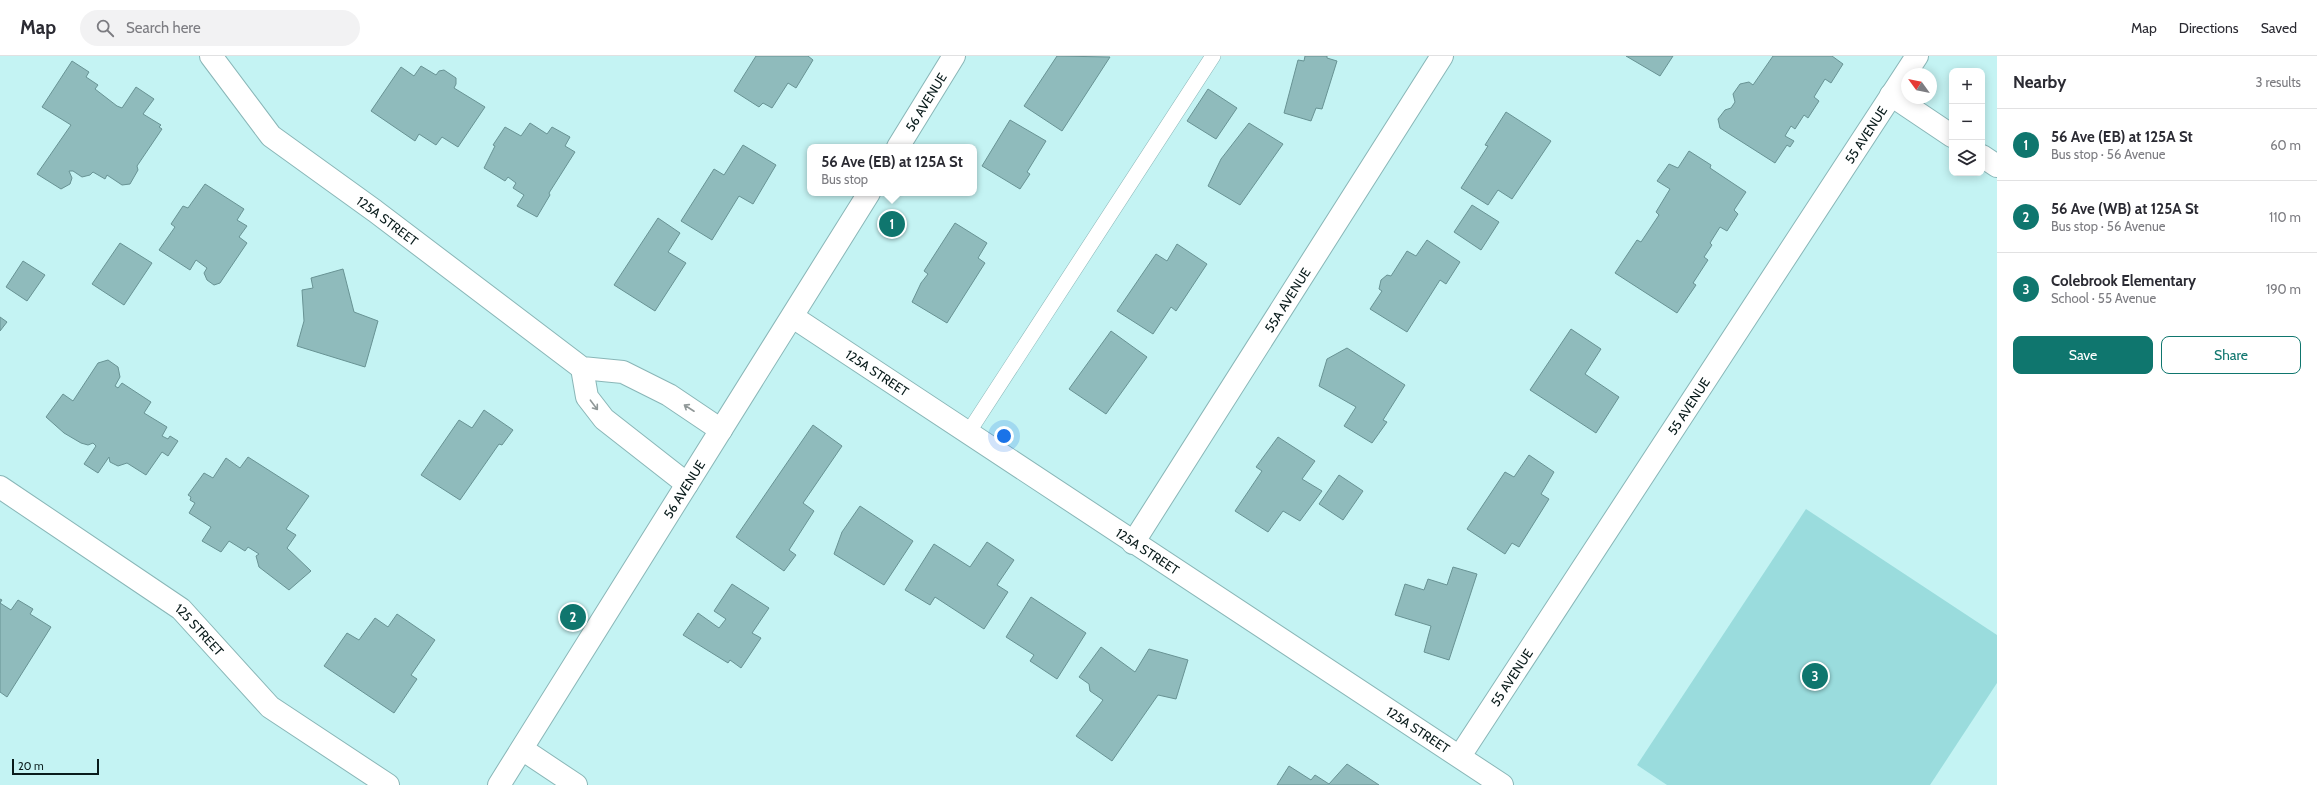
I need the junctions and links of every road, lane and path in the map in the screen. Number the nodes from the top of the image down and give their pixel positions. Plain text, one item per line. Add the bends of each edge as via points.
1 (212, 56) edge
2 (954, 56) edge
3 (1213, 56) edge
4 (1442, 56) edge
5 (1917, 56) edge
6 (1891, 95) junction
7 (1949, 134) edge
8 (900, 144) edge
9 (1985, 158) edge
10 (1997, 166) edge
11 (867, 196) edge
12 (793, 317) junction
13 (582, 368) junction
14 (721, 430) junction
15 (968, 433) junction
16 (687, 484) junction
17 (0, 487) edge
18 (1133, 543) junction
19 (522, 749) junction
20 (1460, 756) junction
21 (388, 785) edge
22 (499, 785) edge
23 (576, 785) edge
24 (1502, 785) edge

1 - 13 street, 125A STREET via 271,136 382,216
2 - 8 street, 56 AVENUE
3 - 15 lane
4 - 18 street, 55A AVENUE
5 - 6 street, 55 AVENUE
6 - 7 street
6 - 20 street, 55 AVENUE
9 - 10 street
11 - 12 street, 56 AVENUE
12 - 14 street, 56 AVENUE
12 - 15 street, 125A STREET
14 -> 13 street via 670,395 623,372
13 -> 16 street via 587,397 604,419
14 - 16 street, 56 AVENUE
15 - 18 street, 125A STREET
16 - 19 street, 56 AVENUE
17 - 21 street, 125 STREET via 181,608 270,707
18 - 20 street, 125A STREET
19 - 22 street, 56 AVENUE
19 - 23 street
20 - 24 street, 125A STREET

